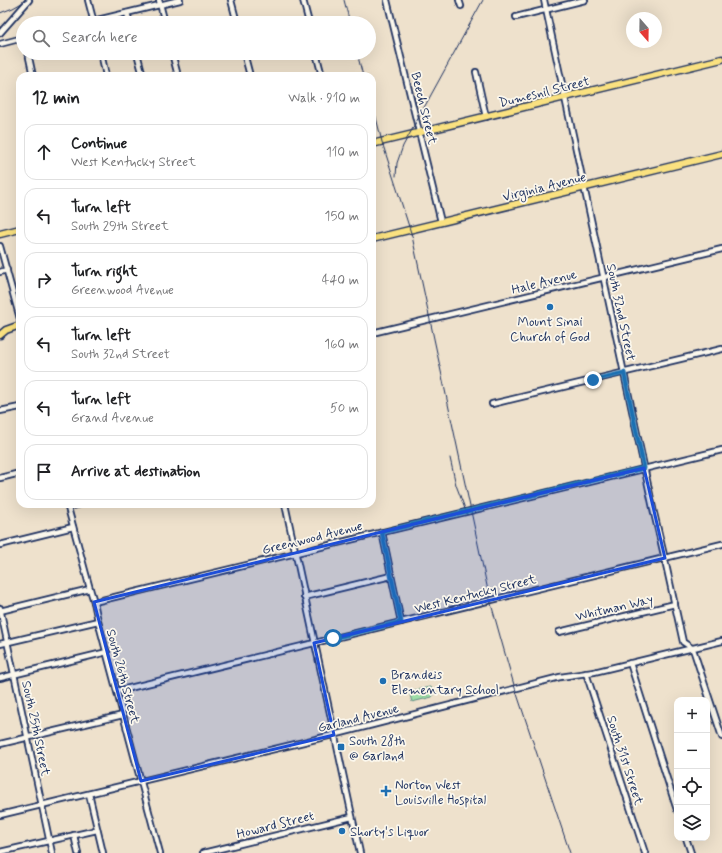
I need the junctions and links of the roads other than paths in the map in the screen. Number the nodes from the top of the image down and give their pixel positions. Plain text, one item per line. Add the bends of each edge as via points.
1 (29, 0) edge
2 (88, 0) edge
3 (180, 0) edge
4 (231, 0) edge
5 (303, 0) edge
6 (387, 0) edge
7 (459, 0) edge
8 (544, 0) edge
9 (585, 0) edge
10 (160, 3) edge
11 (461, 6) dead end
12 (546, 10) junction
13 (127, 13) junction
14 (92, 16) edge
15 (116, 16) edge
16 (128, 16) edge
17 (163, 16) edge
18 (235, 16) edge
19 (307, 16) edge
20 (516, 17) dead end
21 (0, 32) edge
22 (16, 40) edge
23 (0, 44) edge
24 (722, 59) edge
25 (30, 60) edge
26 (103, 60) edge
27 (139, 60) edge
28 (174, 60) edge
29 (246, 60) edge
30 (318, 60) edge
31 (32, 72) edge
32 (105, 72) edge
33 (141, 72) edge
34 (177, 72) edge
35 (249, 72) edge
36 (321, 72) edge
37 (476, 72) dead end
38 (565, 97) junction
39 (486, 116) junction
40 (420, 133) junction
41 (376, 143) edge
42 (722, 154) edge
43 (585, 188) junction
44 (441, 222) junction
45 (16, 230) edge
46 (0, 234) edge
47 (376, 238) edge
48 (0, 246) edge
49 (722, 248) edge
50 (7, 270) junction
51 (0, 272) edge
52 (603, 278) junction
53 (16, 303) edge
54 (16, 326) edge
55 (376, 332) edge
56 (0, 335) edge
57 (722, 349) edge
58 (624, 373) junction
59 (492, 404) dead end
60 (16, 407) edge
61 (0, 411) edge
62 (722, 450) edge
63 (644, 468) junction
64 (16, 474) edge
65 (0, 478) edge
66 (68, 508) edge
67 (285, 508) edge
68 (73, 527) junction
69 (382, 532) junction
70 (722, 544) edge
71 (0, 545) edge
72 (295, 553) junction
73 (665, 558) junction
74 (391, 576) junction
75 (90, 590) junction
76 (304, 596) junction
77 (94, 602) junction
78 (675, 604) junction
79 (0, 610) edge
80 (98, 621) junction
81 (401, 622) junction
82 (559, 632) dead end
83 (722, 641) edge
84 (7, 643) junction
85 (314, 643) junction
86 (0, 644) edge
87 (692, 648) junction
88 (107, 652) junction
89 (630, 663) junction
90 (586, 673) junction
91 (14, 674) junction
92 (0, 678) edge
93 (117, 691) junction
94 (123, 715) junction
95 (334, 735) junction
96 (28, 738) junction
97 (722, 738) edge
98 (0, 744) edge
99 (141, 781) junction
100 (89, 794) junction
101 (42, 805) junction
102 (675, 805) edge
103 (0, 816) edge
104 (352, 817) junction
105 (97, 830) junction
106 (74, 835) junction
107 (49, 840) junction
108 (687, 841) edge
109 (0, 852) edge
110 (52, 853) edge
111 (78, 853) edge
112 (103, 853) edge
113 (160, 853) edge
114 (203, 853) edge
115 (360, 853) edge
116 (645, 853) edge
117 (691, 853) edge

1 - 21 street
2 - 14 street
3 - 10 street
4 - 18 street
5 - 19 street
6 - 40 street, Beech Street
7 - 11 street
8 - 12 street, South 32nd Street
9 - 12 street
10 - 13 street
10 - 17 street
12 - 20 street
12 - 38 street, South 32nd Street
13 - 15 street
13 - 16 street
22 - 23 street
24 - 38 main road, Dumesnil Street
25 - 31 street
26 - 32 street
27 - 33 street
28 - 34 street
29 - 35 street
30 - 36 street
37 - 39 street
38 - 39 main road, Dumesnil Street
38 - 43 street, South 32nd Street
39 - 40 main road, Dumesnil Street
40 - 41 main road, Dumesnil Street
40 - 44 street, Beech Street
42 - 43 main road, Virginia Avenue
43 - 44 main road, Virginia Avenue
43 - 52 street, South 32nd Street
44 - 47 main road, Virginia Avenue
45 - 46 main road
48 - 50 street
49 - 52 street, Hale Avenue
50 - 51 street
50 - 53 street
52 - 55 street, Hale Avenue
52 - 58 street, South 32nd Street
54 - 56 main road
57 - 58 street
58 - 59 street
58 - 63 street, South 32nd Street
60 - 61 street
62 - 63 street, Greenwood Avenue
63 - 69 street, Greenwood Avenue
63 - 73 street, South 32nd Street
64 - 65 street
66 - 68 street, South 26th Street
67 - 72 street
68 - 71 street
68 - 75 street, South 26th Street
69 - 72 street, Greenwood Avenue
69 - 74 street
70 - 73 street, West Kentucky Street
72 - 76 street
72 - 77 street, Greenwood Avenue
73 - 78 street, South 32nd Street
73 - 81 street, West Kentucky Street
74 - 76 street
74 - 81 street
75 - 77 street, South 26th Street
75 - 79 street
76 - 85 street
77 - 80 street, South 26th Street
78 - 82 street, Whitman Way
78 - 87 street, South 32nd Street via 683,642
79 - 84 street, South 25th Street
80 - 84 street
80 - 88 street, South 26th Street
81 - 85 street, West Kentucky Street
83 - 87 street, Garland Avenue
84 - 86 street
84 - 91 street, South 25th Street
85 - 93 street, West Kentucky Street
85 - 95 street
87 - 89 street, Garland Avenue
87 - 97 street, South 32nd Street
88 - 91 street
88 - 93 street, South 26th Street
89 - 90 street, Garland Avenue
89 - 102 street
90 - 95 street, Garland Avenue via 560,677
90 - 116 street, South 31st Street
91 - 92 street
91 - 96 street, South 25th Street
93 - 94 street, South 26th Street
94 - 96 street
94 - 99 street, South 26th Street
95 - 99 street, Garland Avenue
95 - 104 street
96 - 98 street
96 - 101 street, South 25th Street
99 - 100 street, Garland Avenue
99 - 113 street, South 26th Street
100 - 101 street, Garland Avenue
100 - 105 street
101 - 103 street, Garland Avenue
101 - 107 street, South 25th Street
104 - 114 street, Howard Street
104 - 115 street
105 - 106 street
105 - 112 street
106 - 107 street
106 - 111 street
107 - 109 street
107 - 110 street, South 25th Street
108 - 117 street

